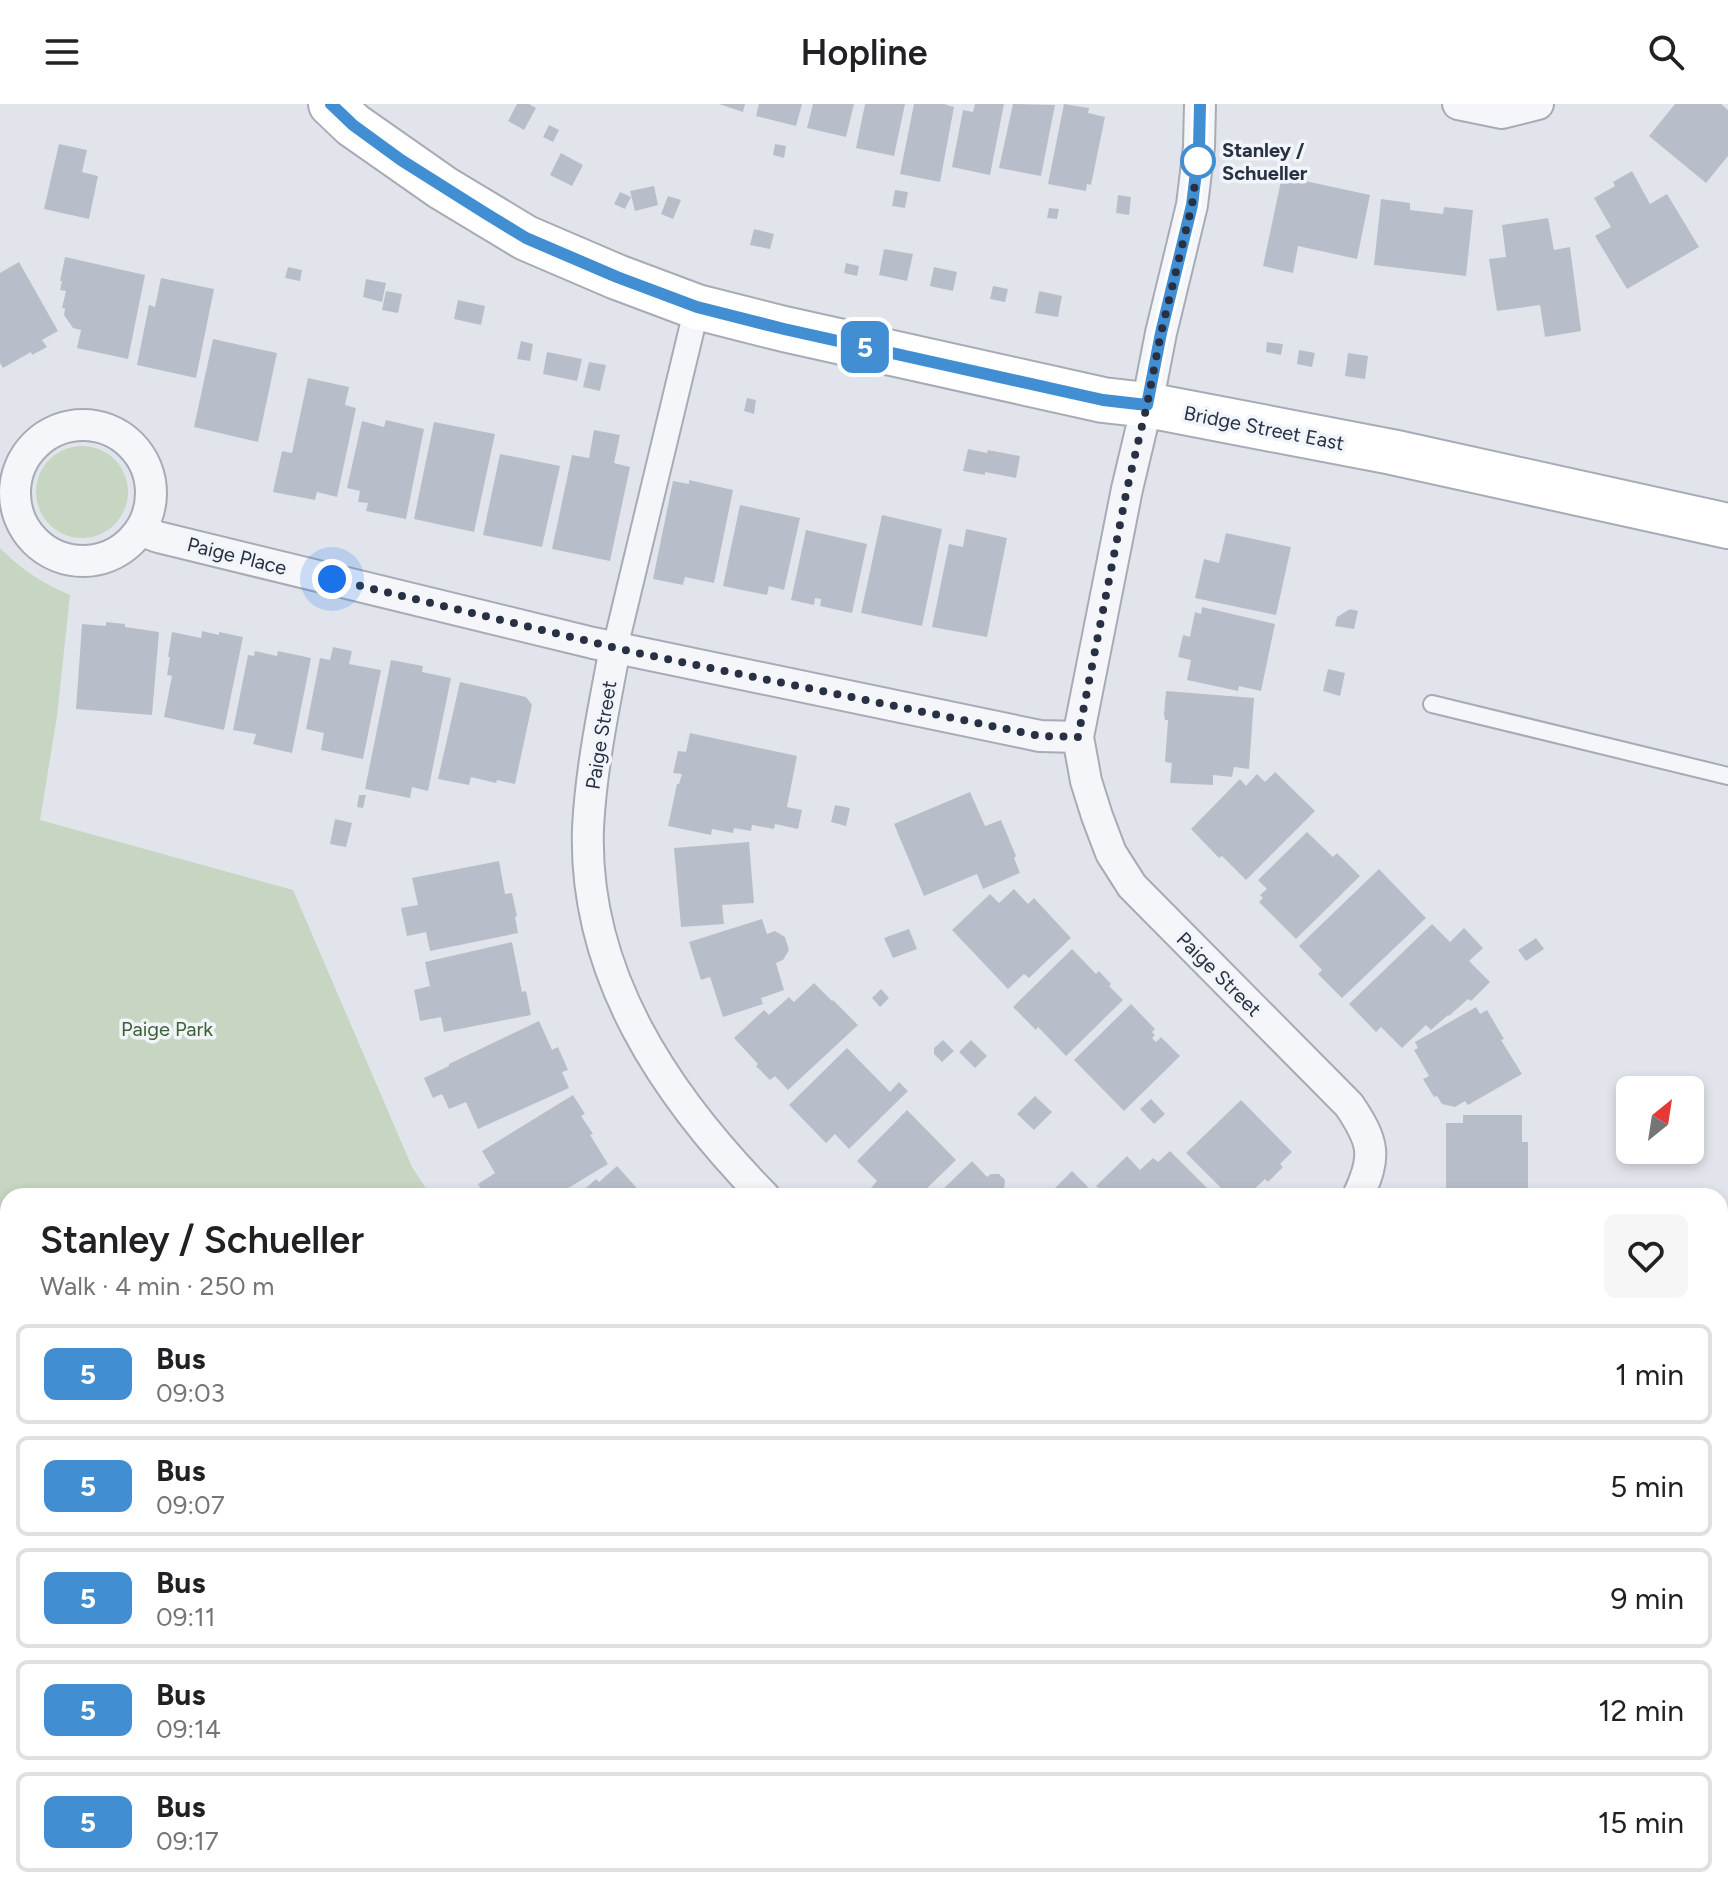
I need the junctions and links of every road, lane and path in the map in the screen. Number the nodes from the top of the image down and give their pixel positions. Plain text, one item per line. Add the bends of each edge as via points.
1 (331, 104) edge
2 (1200, 104) edge
3 (1458, 104) edge
4 (1538, 104) edge
5 (697, 307) junction
6 (1147, 405) junction
7 (1728, 526) edge
8 (140, 530) junction
9 (615, 648) junction
10 (1432, 704) dead end
11 (1078, 737) junction
12 (1728, 776) edge
13 (756, 1188) edge
14 (1361, 1188) edge

1 - 5 main road, Bridge Street East via 401,160 526,238
2 - 6 street, Paige Street via 1192,205
3 - 4 street via 1502,113
5 - 6 main road, Bridge Street East via 1103,400
5 - 9 street
6 - 7 main road, Bridge Street East
6 - 11 street, Paige Street
8 - 8 street via 151,486 145,464 113,432 69,426 47,434 30,449 19,468 17,512 42,548 85,561 126,546
8 - 9 street, Paige Place
9 - 11 street via 1040,736
9 - 13 street, Paige Street via 588,828 592,897 602,943 643,1044 682,1104
10 - 12 lane
11 - 14 street, Paige Street via 1097,816 1111,853 1132,886 1349,1105 1364,1127 1370,1168

